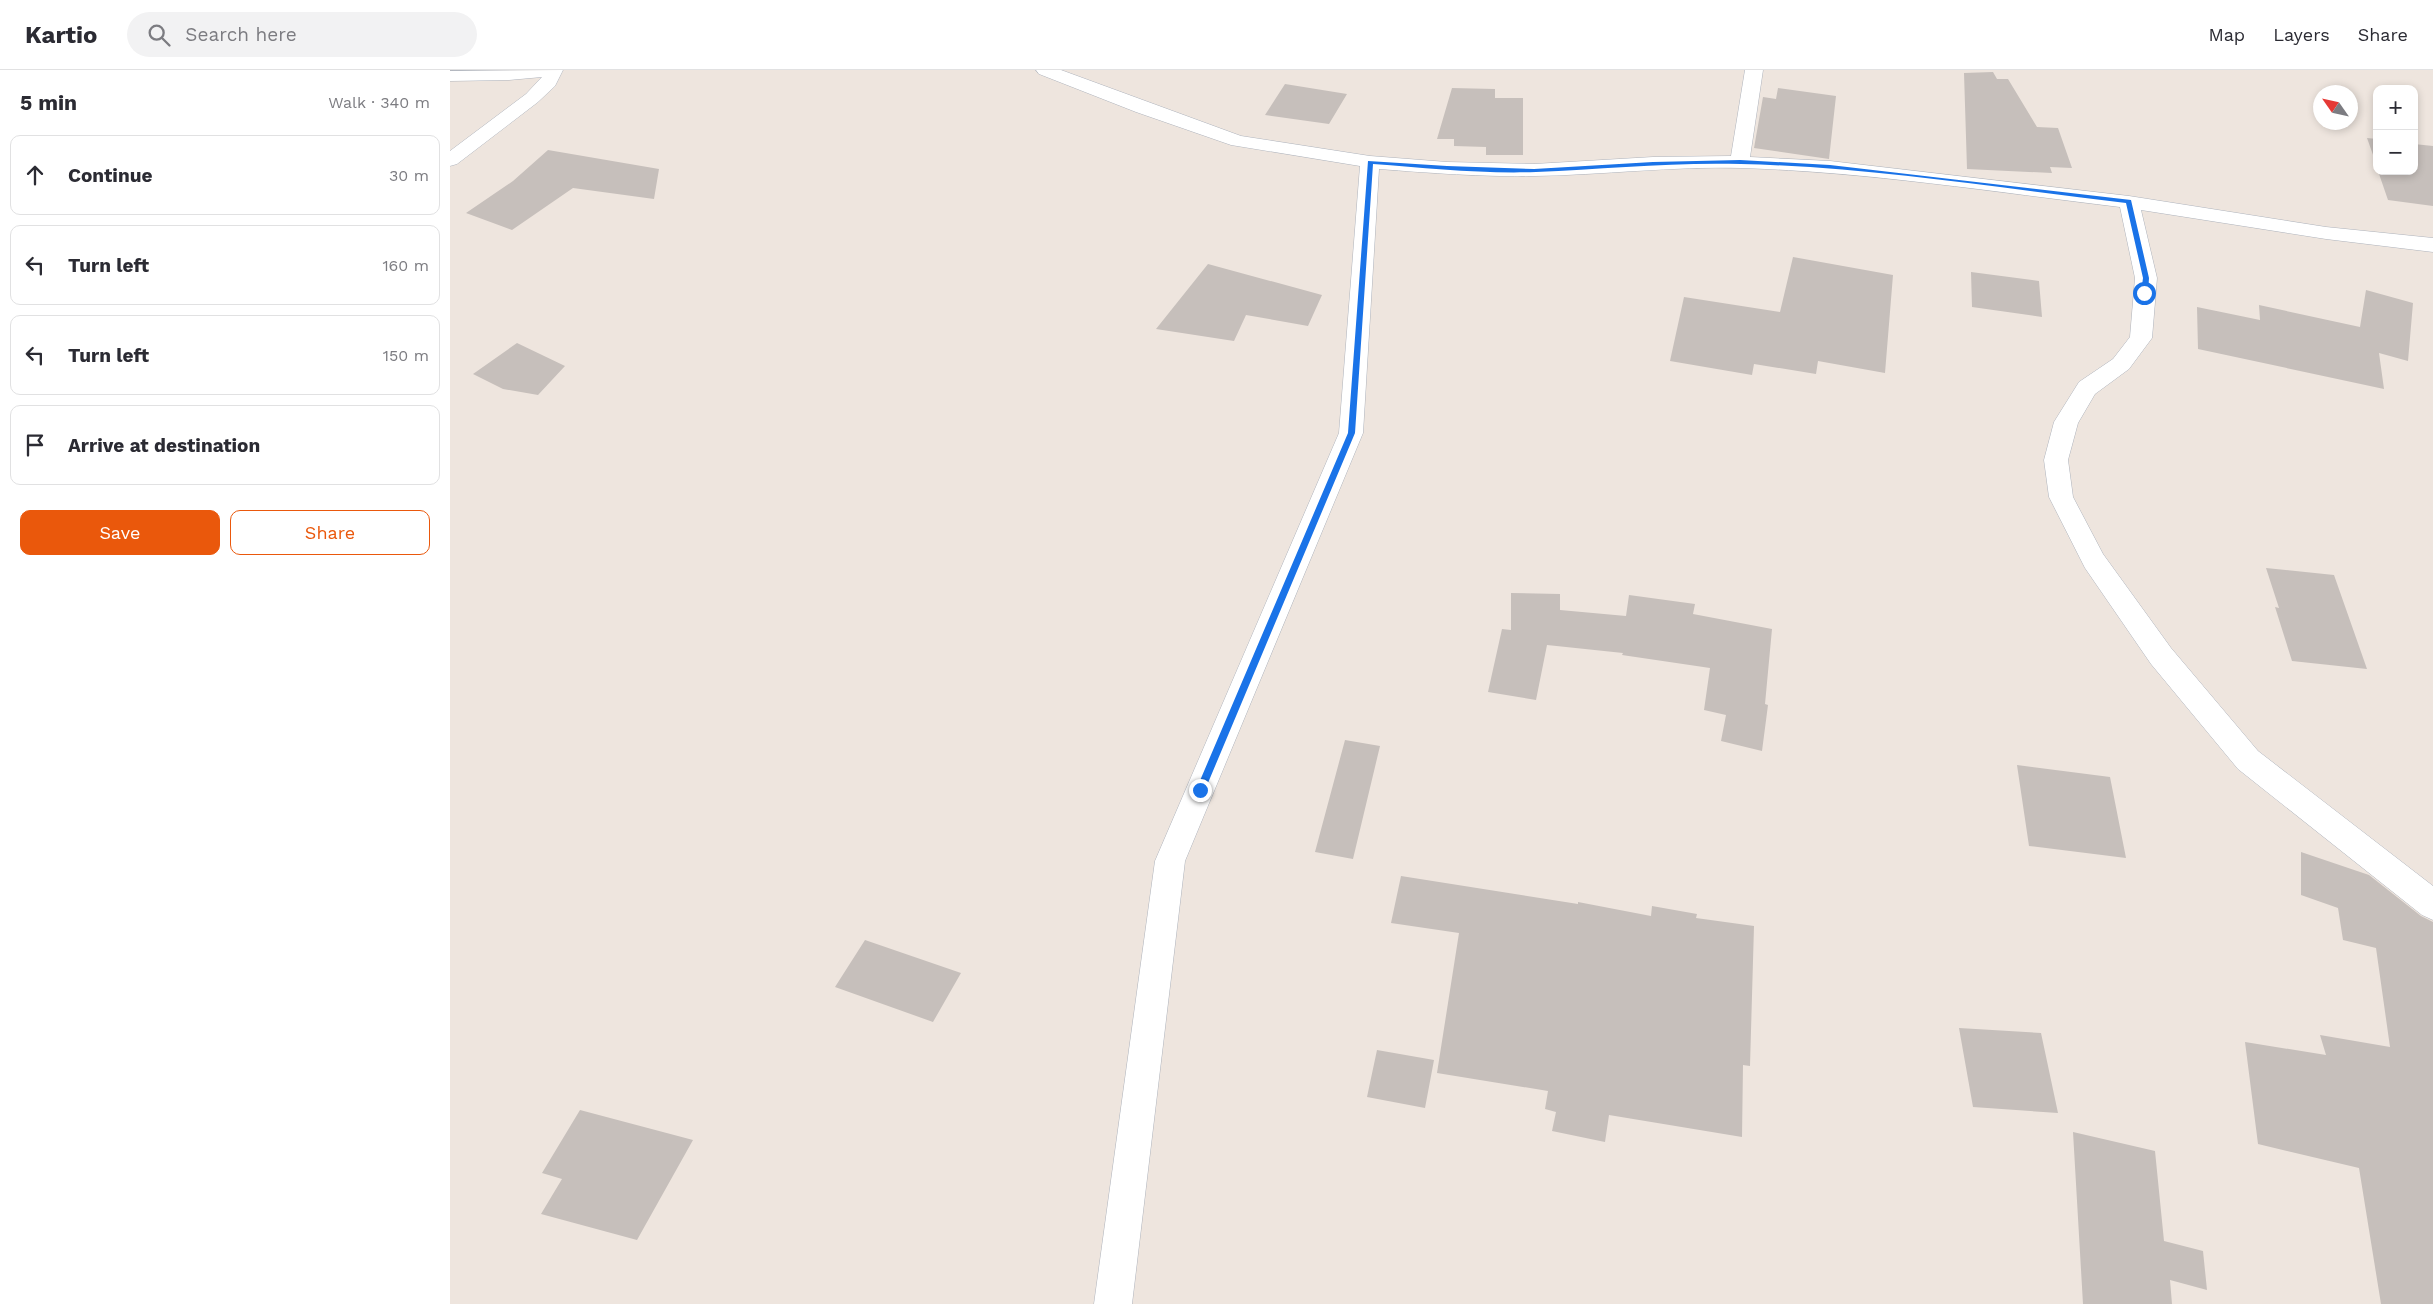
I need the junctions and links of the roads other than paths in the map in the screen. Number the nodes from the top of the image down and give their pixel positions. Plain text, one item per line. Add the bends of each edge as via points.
1 (554, 70) edge
2 (1046, 70) edge
3 (1754, 70) edge
4 (450, 76) edge
5 (450, 160) edge
6 (1370, 162) junction
7 (1740, 162) junction
8 (2129, 202) junction
9 (2433, 245) edge
10 (2433, 905) edge
11 (1113, 1304) edge

1 - 4 street
1 - 5 street via 549,82 532,98
2 - 6 street via 1238,141
3 - 7 street
6 - 7 street via 1534,170
6 - 11 street via 1351,433 1170,862
7 - 8 street via 1840,168
8 - 9 street via 2326,233
8 - 10 street via 2146,278 2141,338 2121,364 2087,388 2066,422 2056,460 2060,497 2094,560 2161,656 2248,760

